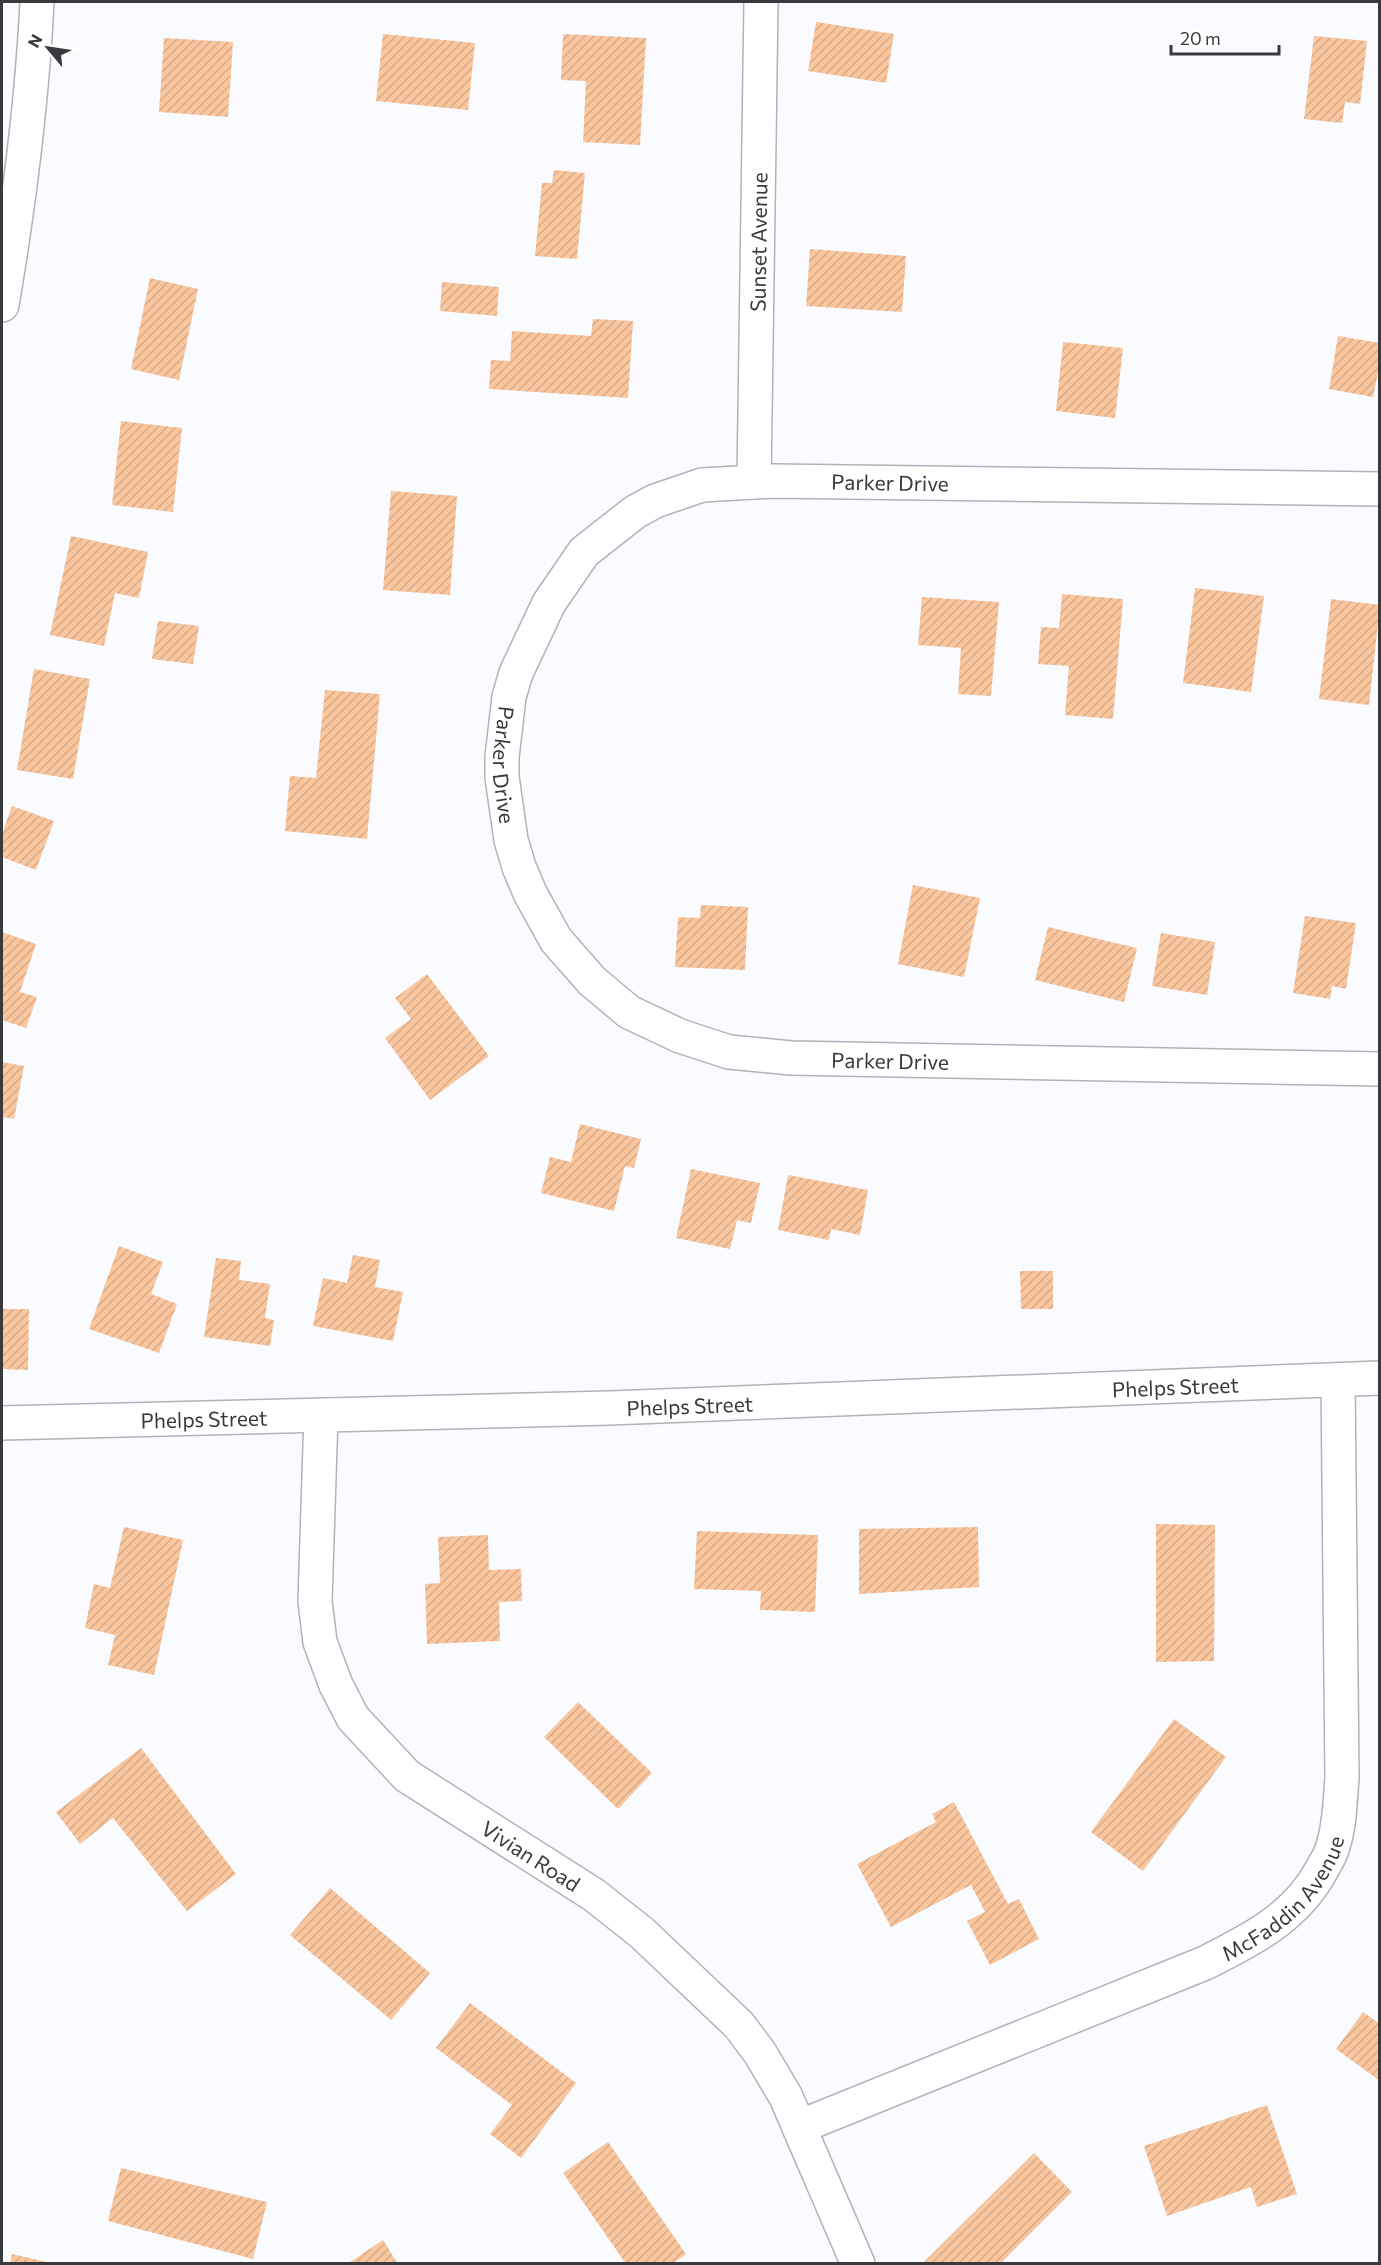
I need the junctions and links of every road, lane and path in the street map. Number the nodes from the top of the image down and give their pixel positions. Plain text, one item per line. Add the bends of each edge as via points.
1 (37, 2) edge
2 (761, 2) edge
3 (2, 305) edge
4 (754, 482) junction
5 (1380, 489) edge
6 (1380, 1070) edge
7 (1380, 1378) edge
8 (1338, 1380) junction
9 (321, 1415) junction
10 (2, 1423) edge
11 (799, 2127) junction
12 (858, 2264) edge

1 - 3 street via 34,69
2 - 4 street, Sunset Avenue
4 - 5 street, Parker Drive
4 - 6 street, Parker Drive via 702,485 655,501 584,552 549,603 514,681 502,757 511,840 530,893 556,940 592,981 629,1012 680,1036 729,1052 791,1058
7 - 8 street, Phelps Street
8 - 9 street, Phelps Street
8 - 11 street, McFaddin Avenue via 1342,1778 1333,1849 1311,1887 1279,1922 1205,1963
9 - 10 street, Phelps Street
9 - 11 street, Vivian Road via 316,1611 320,1642 353,1718 407,1776 594,1895 642,1933 739,2025 786,2097
11 - 12 street, Vivian Road

